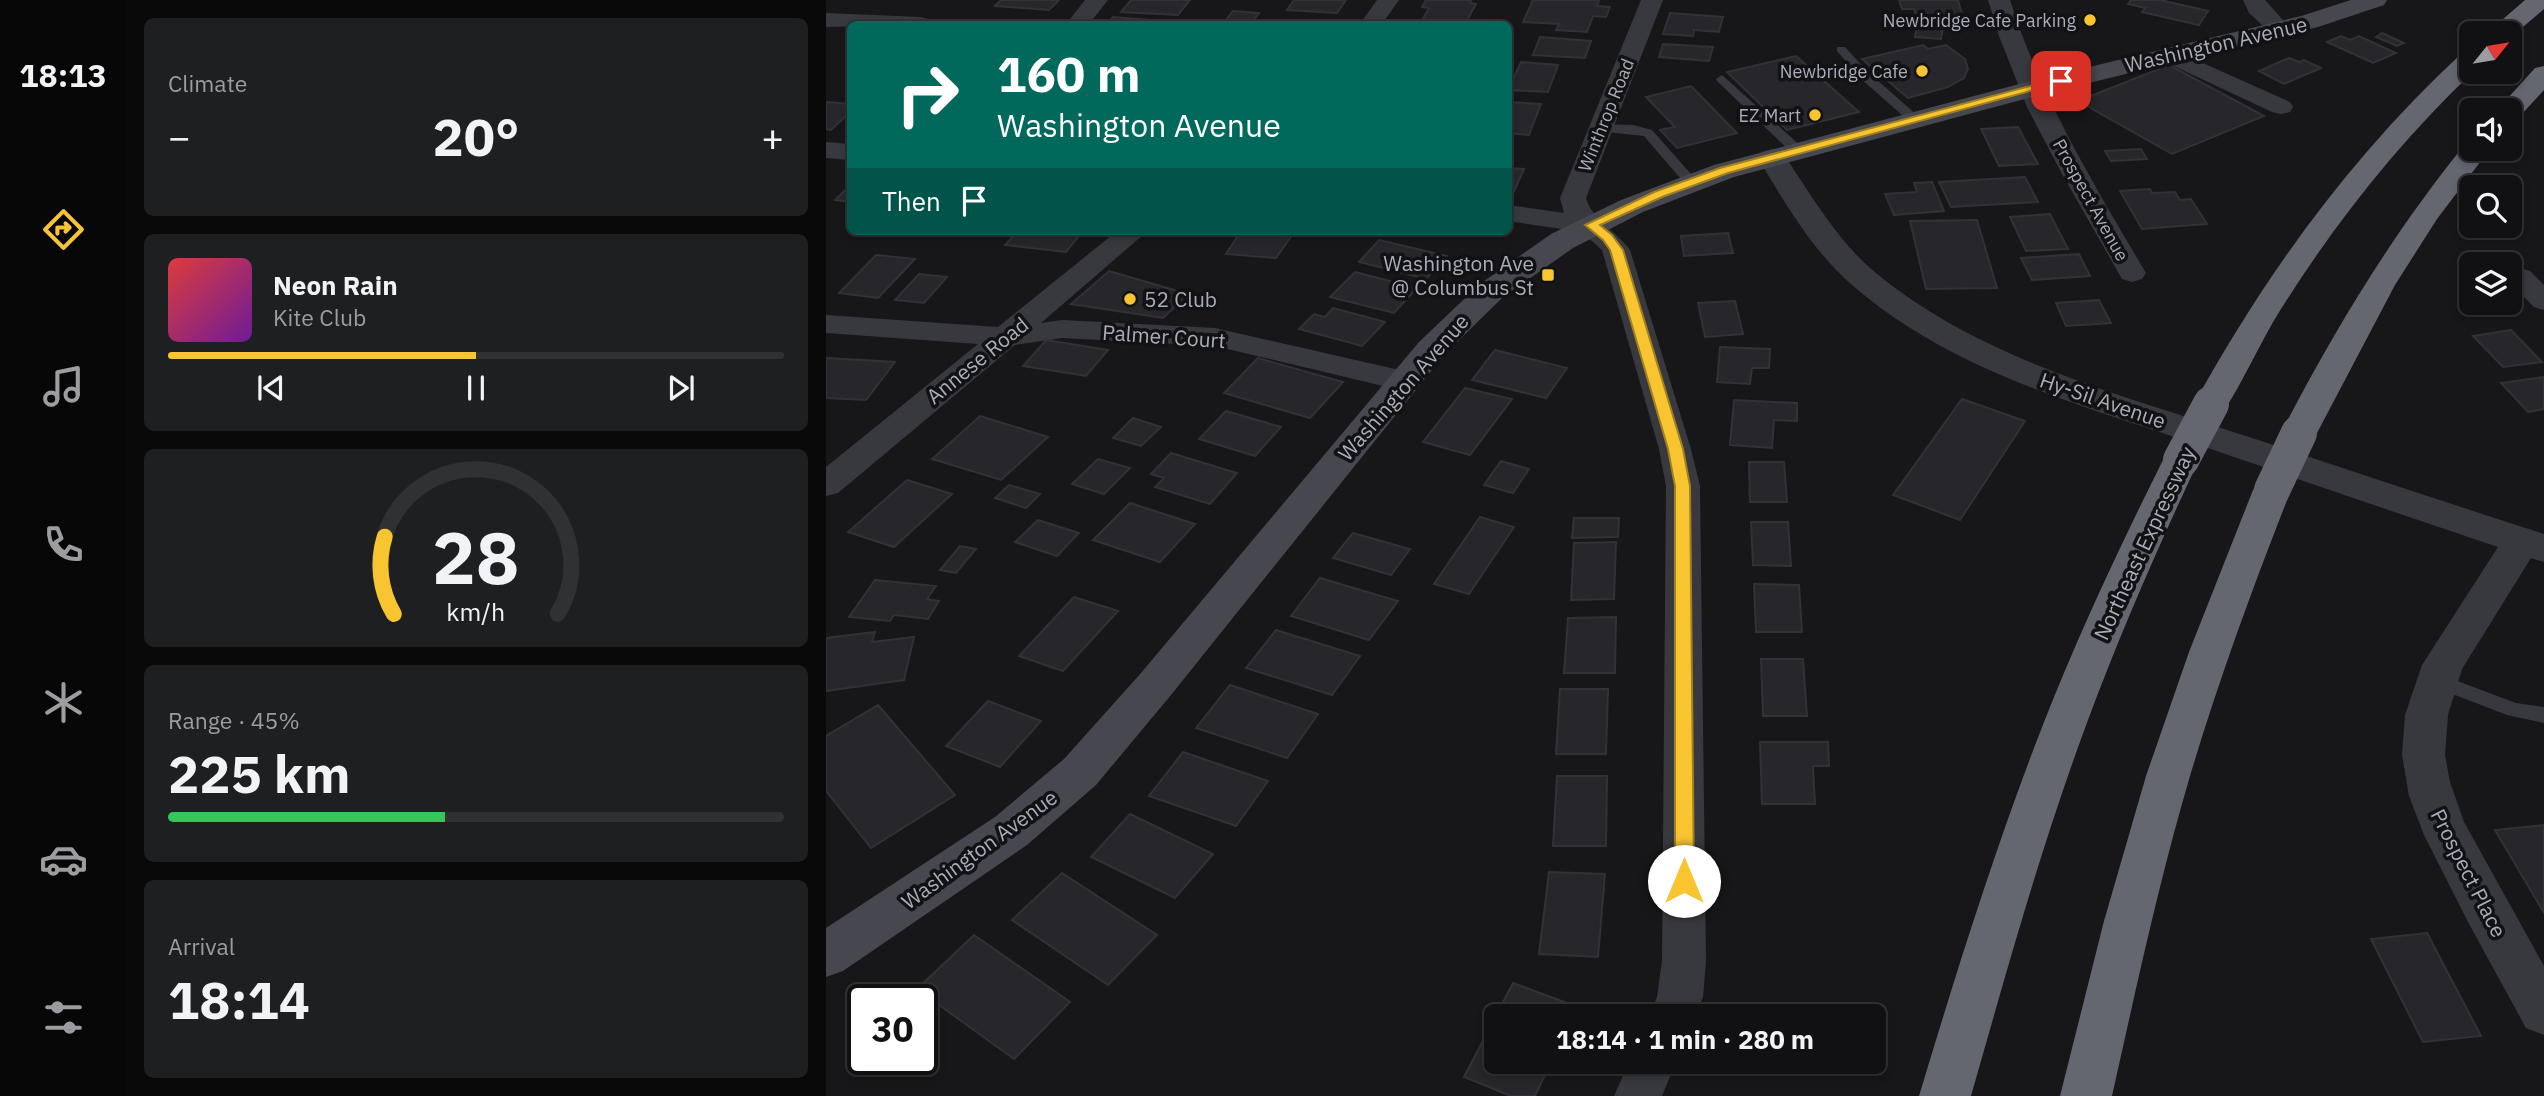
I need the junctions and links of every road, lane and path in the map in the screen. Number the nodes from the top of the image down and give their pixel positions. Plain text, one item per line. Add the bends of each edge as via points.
1 (1097, 0) edge
2 (1388, 0) edge
3 (1652, 0) edge
4 (1999, 0) edge
5 (2254, 0) edge
6 (2375, 0) edge
7 (2540, 0) edge
8 (826, 20) edge
9 (850, 21) edge
10 (1079, 21) edge
11 (1373, 21) edge
12 (2515, 21) edge
13 (2280, 29) junction
14 (1841, 48) dead end
15 (2169, 55) junction
16 (2459, 71) edge
17 (2544, 74) edge
18 (1722, 79) dead end
19 (2032, 89) junction
20 (2521, 98) edge
21 (2281, 107) dead end
22 (1915, 120) junction
23 (1601, 128) junction
24 (826, 150) edge
25 (847, 152) edge
26 (1785, 154) junction
27 (2467, 161) edge
28 (1691, 182) junction
29 (1512, 214) edge
30 (1592, 225) junction
31 (1129, 235) dead end
32 (2132, 274) dead end
33 (2522, 279) edge
34 (2544, 301) edge
35 (826, 324) edge
36 (1004, 337) junction
37 (1404, 381) junction
38 (826, 485) edge
39 (2533, 545) edge
40 (2436, 681) junction
41 (2544, 715) edge
42 (826, 956) edge
43 (1677, 1004) edge
44 (2544, 1012) edge
45 (1648, 1074) edge
46 (1638, 1096) edge
47 (1945, 1096) edge
48 (2086, 1096) edge

1 - 10 street
2 - 11 street
3 - 23 street, Winthrop Road
4 - 19 street, Prospect Avenue
5 - 13 street
6 - 13 main road, Washington Avenue
7 - 12 highway
8 - 9 street
13 - 15 main road, Washington Avenue
14 - 22 lane
15 - 19 main road, Washington Avenue
15 - 21 street
16 - 47 highway, Northeast Expressway, bridge via 2343,200 2261,318 2181,460 2132,562 2039,793
17 - 20 highway
18 - 26 lane
19 - 22 main road, Washington Avenue
19 - 32 street, Prospect Avenue
22 - 26 main road, Washington Avenue
23 - 28 lane via 1648,133
23 - 30 street, Winthrop Road via 1573,198 1578,216
24 - 25 street
26 - 28 main road, Washington Avenue
26 - 39 street, Hy-Sil Avenue via 1808,216 1844,261 1886,298 1964,345 2058,386
27 - 48 highway, bridge via 2385,273 2272,491 2200,680 2157,815
28 - 30 main road, Washington Avenue
29 - 30 street
30 - 37 main road, Washington Avenue via 1491,291 1446,332
30 - 43 street, Winthrop Road via 1616,250 1683,486 1684,961
31 - 36 street, Annese Road
33 - 34 street
35 - 36 street, Palmer Court
36 - 37 street, Palmer Court via 1062,329 1215,337
36 - 38 street, Annese Road
37 - 42 main road, Washington Avenue via 1080,772 1011,831
39 - 40 street, Prospect Place via 2443,665
40 - 41 lane via 2514,710
40 - 44 street, Prospect Place via 2423,736 2424,767 2434,803 2479,900
45 - 46 street

